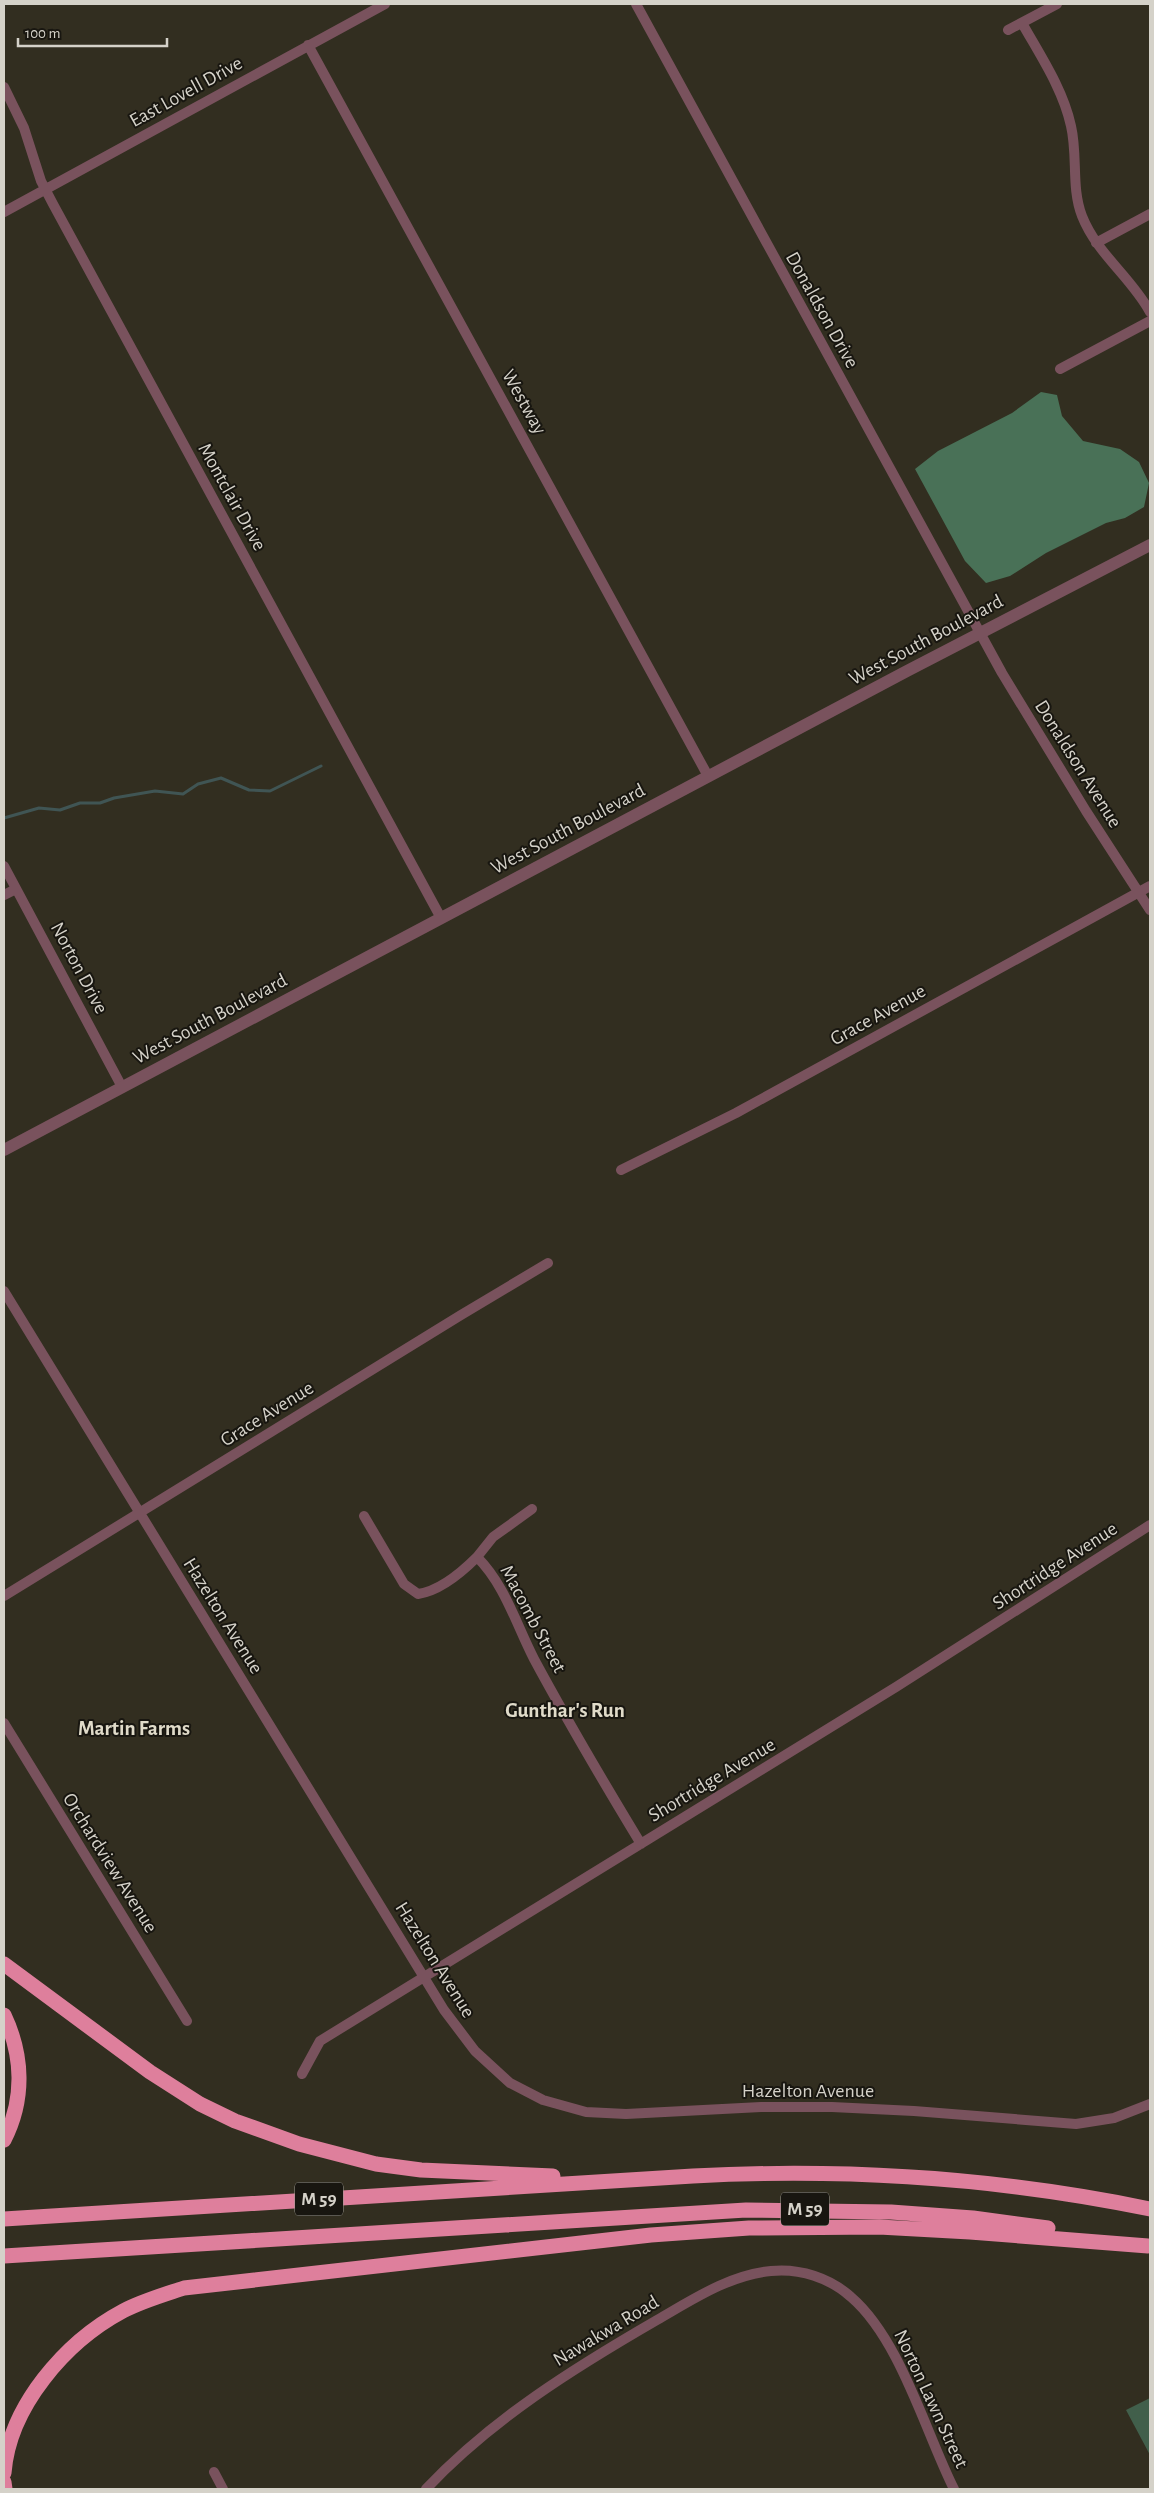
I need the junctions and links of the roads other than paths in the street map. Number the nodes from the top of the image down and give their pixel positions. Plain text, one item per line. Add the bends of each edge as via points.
1 (385, 4) edge
2 (636, 4) edge
3 (1057, 4) edge
4 (1022, 23) junction
5 (1008, 30) dead end
6 (308, 45) junction
7 (4, 87) edge
8 (45, 189) junction
9 (4, 212) edge
10 (1150, 214) edge
11 (1096, 242) junction
12 (1150, 312) edge
13 (1150, 321) edge
14 (1060, 369) dead end
15 (1150, 545) edge
16 (980, 633) junction
17 (708, 776) junction
18 (4, 866) edge
19 (1150, 886) edge
20 (16, 889) junction
21 (1138, 893) junction
22 (4, 895) edge
23 (1150, 910) edge
24 (441, 918) junction
25 (122, 1087) junction
26 (4, 1150) edge
27 (621, 1170) dead end
28 (548, 1263) dead end
29 (4, 1291) edge
30 (532, 1509) dead end
31 (140, 1513) junction
32 (364, 1516) dead end
33 (1150, 1526) edge
34 (477, 1557) junction
35 (4, 1596) edge
36 (4, 1723) edge
37 (641, 1844) junction
38 (4, 1964) edge
39 (424, 1977) junction
40 (4, 2014) edge
41 (187, 2021) dead end
42 (302, 2074) dead end
43 (1150, 2104) edge
44 (4, 2140) edge
45 (635, 2180) junction
46 (1150, 2209) edge
47 (4, 2219) edge
48 (1149, 2246) edge
49 (4, 2256) edge
50 (833, 2283) joint
51 (214, 2472) dead end
52 (4, 2473) edge
53 (4, 2482) edge
54 (5, 2489) edge
55 (223, 2489) edge
56 (426, 2489) edge
57 (954, 2489) edge

1 - 6 street, East Lovell Drive
2 - 16 street, Donaldson Drive
3 - 4 street
4 - 5 street
4 - 11 street via 1069,116 1079,206
6 - 8 street, East Lovell Drive
6 - 17 street, Westway
7 - 8 street, Montclair Drive via 26,133
8 - 9 street, East Lovell Drive
8 - 24 street, Montclair Drive
10 - 11 street
11 - 12 street via 1134,286
13 - 14 street
15 - 16 street, West South Boulevard
16 - 17 street, West South Boulevard
16 - 21 street, Donaldson Avenue
17 - 24 street, West South Boulevard
18 - 20 street, Norton Drive
19 - 21 street, Grace Avenue
20 - 22 street
20 - 25 street, Norton Drive
21 - 23 street, Donaldson Avenue
21 - 27 street, Grace Avenue via 736,1113
24 - 25 street, West South Boulevard
25 - 26 street, West South Boulevard
28 - 31 street, Grace Avenue
29 - 31 street, Hazelton Avenue
30 - 34 street via 502,1530
31 - 35 street, Grace Avenue
31 - 39 street, Hazelton Avenue
32 - 34 street, Macomb Street via 404,1584 418,1594 434,1590
33 - 37 street, Shortridge Avenue
34 - 37 street, Macomb Street via 500,1585 520,1633 577,1740
36 - 41 street, Orchardview Avenue
37 - 39 street, Shortridge Avenue
38 - 45 highway via 150,2072 200,2104 235,2121 299,2144 354,2160 421,2170
39 - 42 street, Shortridge Avenue via 320,2041
39 - 43 street, Hazelton Avenue via 465,2040 497,2074 543,2100 586,2112 626,2114 832,2107 1069,2124 1102,2121
40 - 44 highway via 19,2060 20,2085 16,2111
45 - 46 highway, M 59 via 776,2173 898,2175 1022,2188
45 - 47 highway, M 59
48 - 49 highway, M 59 via 973,2218 780,2209
48 - 52 highway via 905,2229 749,2228 651,2235 184,2288 123,2311 67,2353 24,2410 6,2452
50 - 56 street, Nawakwa Road via 796,2271 771,2270 738,2278 700,2295 532,2397 475,2443
50 - 57 street, Norton Lawn Street via 858,2303 886,2342
51 - 55 street
53 - 54 highway

